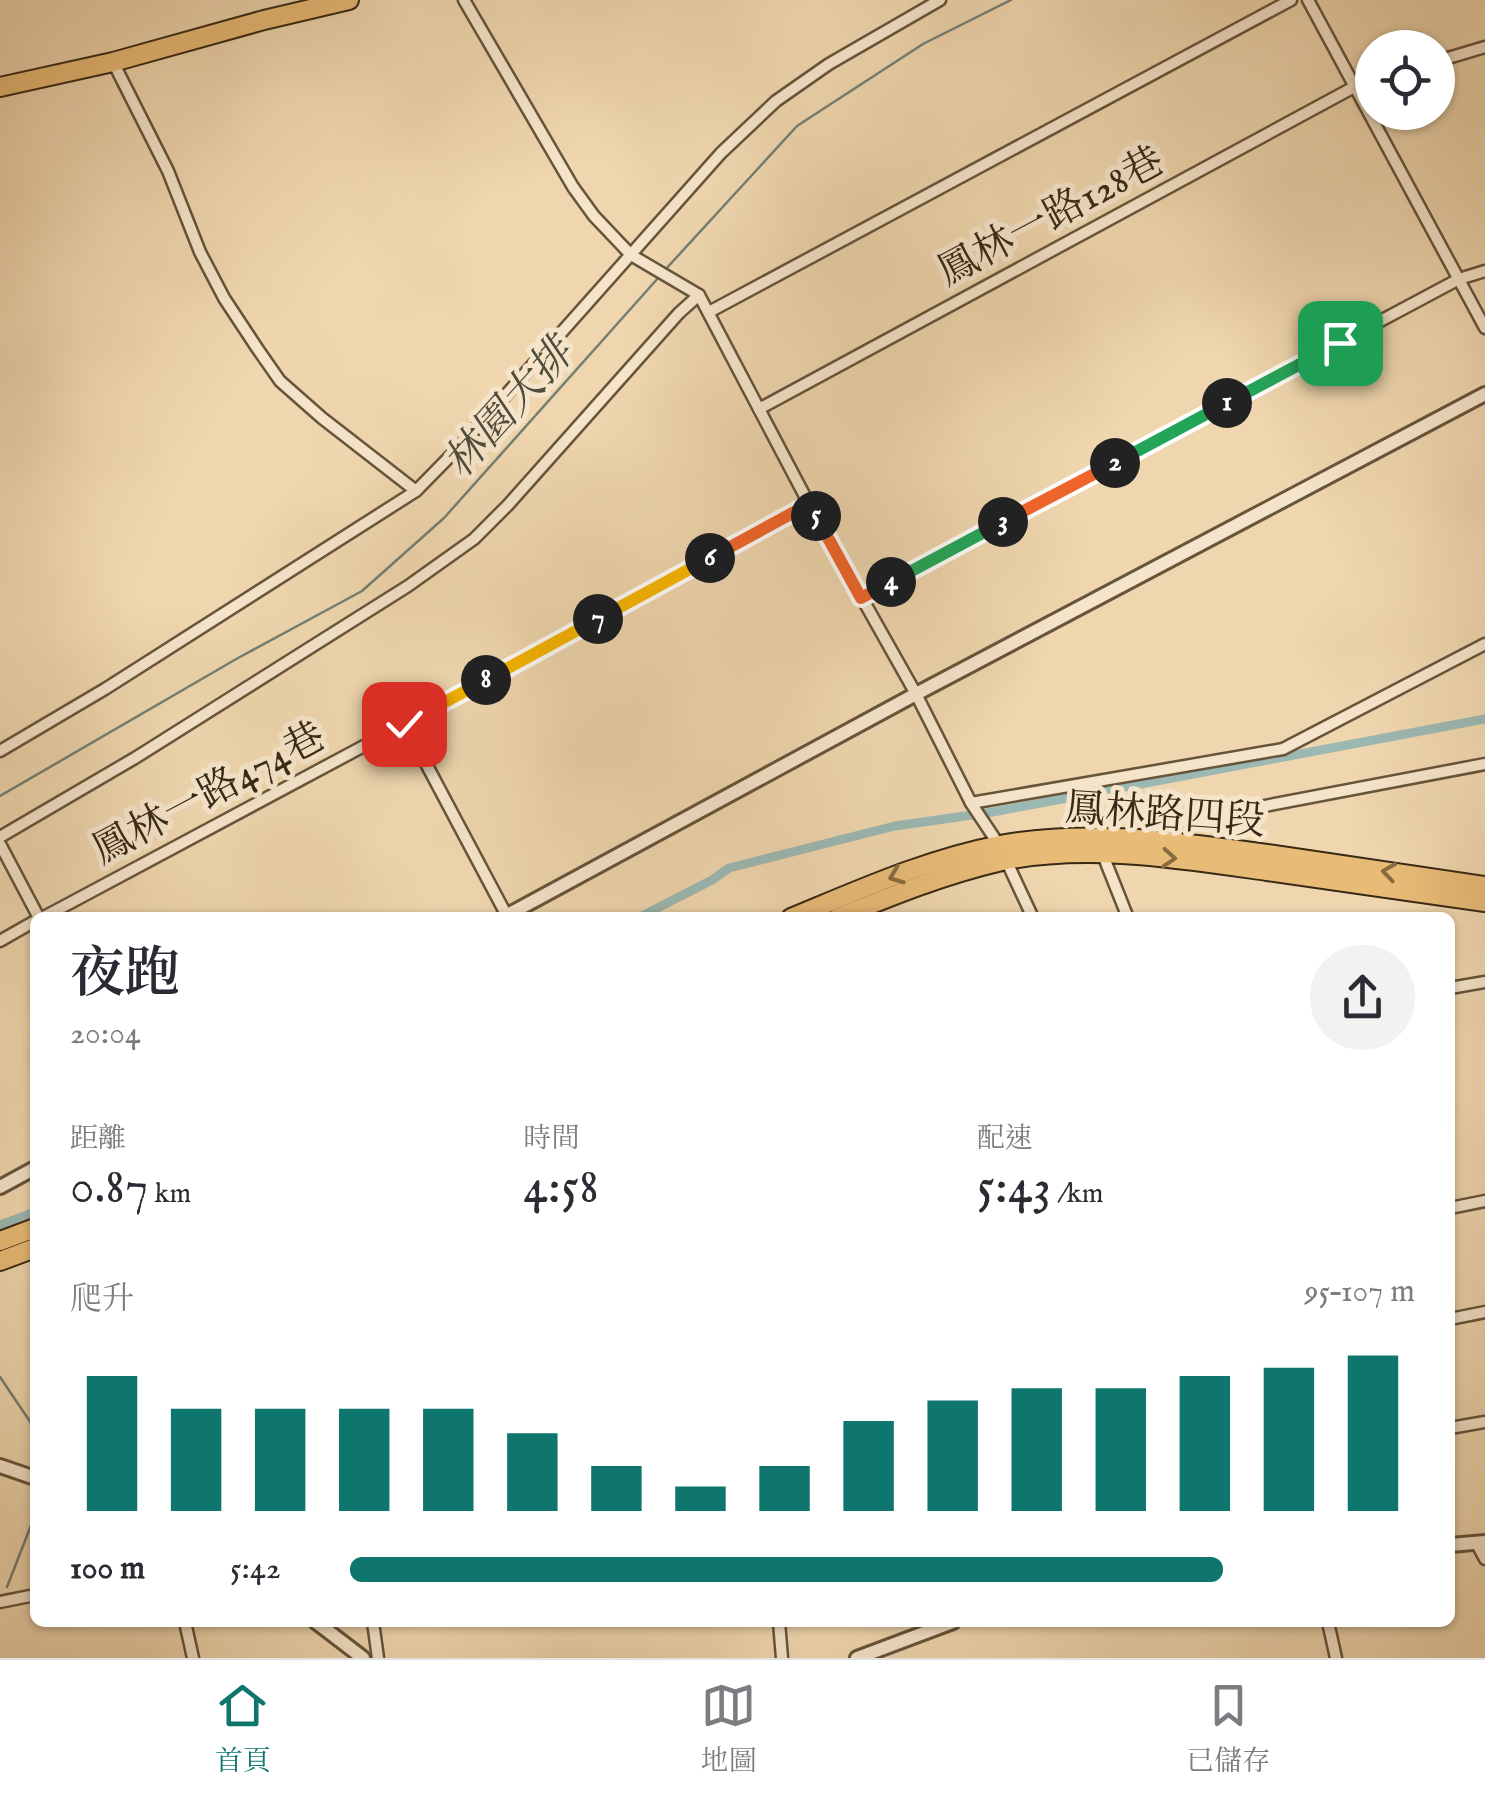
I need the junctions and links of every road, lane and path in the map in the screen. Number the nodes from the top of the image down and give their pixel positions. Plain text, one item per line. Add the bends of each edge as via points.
1 (349, 0) edge
2 (464, 0) edge
3 (940, 0) edge
4 (1291, 0) edge
5 (1308, 0) edge
6 (1485, 47) edge
7 (1455, 56) edge
8 (113, 62) junction
9 (1355, 84) edge
10 (1355, 87) edge
11 (0, 88) edge
12 (1380, 130) edge
13 (635, 257) junction
14 (1485, 271) edge
15 (1460, 279) junction
16 (697, 293) junction
17 (709, 312) junction
18 (1485, 328) edge
19 (1485, 394) edge
20 (759, 409) junction
21 (416, 490) junction
22 (809, 504) junction
23 (861, 598) junction
24 (1485, 644) edge
25 (916, 694) junction
26 (404, 724) junction
27 (0, 750) edge
28 (1485, 764) edge
29 (974, 806) junction
30 (1139, 838) junction
31 (0, 841) edge
32 (1002, 853) junction
33 (1104, 855) junction
34 (1126, 856) junction
35 (1485, 886) edge
36 (1485, 902) edge
37 (36, 912) edge
38 (52, 912) edge
39 (503, 912) edge
40 (515, 912) edge
41 (806, 912) edge
42 (852, 912) edge
43 (1030, 912) edge
44 (1126, 912) edge
45 (30, 924) edge
46 (0, 940) edge
47 (1485, 982) edge
48 (1455, 987) edge
49 (30, 1171) edge
50 (0, 1186) edge
51 (1485, 1202) edge
52 (1455, 1207) edge
53 (30, 1230) edge
54 (0, 1241) edge
55 (30, 1250) edge
56 (0, 1261) edge
57 (1485, 1312) edge
58 (1455, 1318) edge
59 (1485, 1422) edge
60 (1455, 1427) edge
61 (0, 1466) edge
62 (30, 1476) edge
63 (1481, 1543) edge
64 (1455, 1545) edge
65 (1485, 1559) edge
66 (30, 1596) edge
67 (0, 1602) edge
68 (187, 1627) edge
69 (323, 1627) edge
70 (374, 1627) edge
71 (780, 1627) edge
72 (940, 1627) edge
73 (1329, 1627) edge
74 (193, 1658) edge
75 (363, 1658) edge
76 (378, 1658) edge
77 (782, 1658) edge
78 (858, 1658) edge
79 (1336, 1658) edge

1 - 8 main road
2 - 13 street via 574,187
3 - 13 street via 776,101 721,153
4 - 17 street, 鳳林一路128巷
5 - 9 street
6 - 7 street
8 - 11 main road
8 - 21 street via 224,298 280,381
10 - 20 street, 鳳林一路128巷
12 - 15 street
13 - 16 street
13 - 21 street
14 - 15 street
15 - 18 street
15 - 23 street
16 - 17 street
16 - 31 street via 474,539
17 - 20 street
19 - 25 street
20 - 22 street
21 - 27 street
22 - 23 street
22 - 26 street, 鳳林一路474巷
23 - 25 street
24 - 29 street via 1283,749
25 - 29 street
25 - 40 street
26 - 38 street, 鳳林一路474巷
26 - 39 street
28 - 30 street via 1154,827
29 - 32 street
30 - 32 main road, 鳳林路四段 via 1048,840
30 - 34 street
35 -> 30 main road, 鳳林路四段
31 - 37 street
32 - 33 main road, 鳳林路四段
32 -> 41 main road, 鳳林路四段 via 909,870
32 - 42 main road, 鳳林路四段
32 - 43 street
33 - 34 main road, 鳳林路四段
33 - 44 street
34 -> 36 main road, 鳳林路四段
45 - 46 street, 鳳林一路474巷
47 - 48 street
49 - 50 street
51 - 52 street
53 - 54 main road
55 - 56 main road
57 - 58 street
59 - 60 street
61 - 62 street
63 - 64 street
63 - 65 street
66 - 67 street
68 - 74 street
69 - 75 street
70 - 76 street
71 - 77 street
72 - 78 street
73 - 79 street

